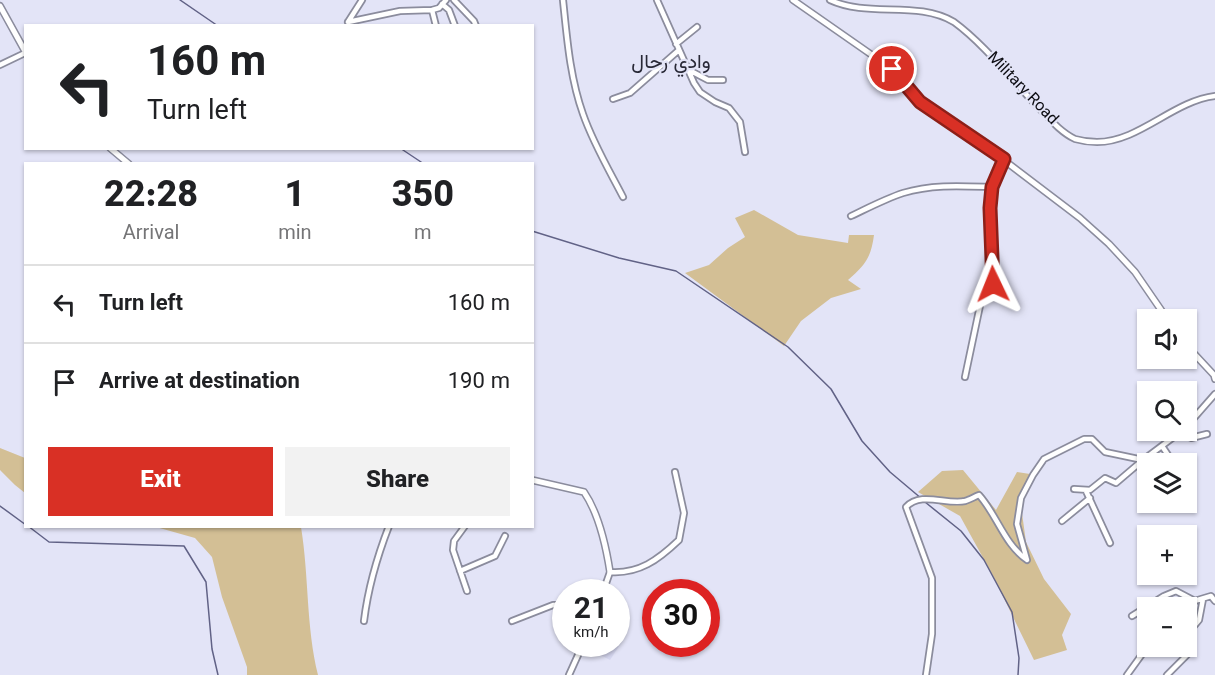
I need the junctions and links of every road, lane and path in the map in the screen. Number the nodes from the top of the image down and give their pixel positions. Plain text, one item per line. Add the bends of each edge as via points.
1 (362, 0) edge
2 (454, 0) edge
3 (563, 0) edge
4 (657, 0) edge
5 (793, 0) edge
6 (830, 0) edge
7 (444, 2) edge
8 (0, 6) edge
9 (432, 10) junction
10 (436, 24) edge
11 (454, 24) edge
12 (475, 24) edge
13 (697, 27) dead end
14 (678, 47) junction
15 (24, 51) edge
16 (24, 53) edge
17 (0, 65) edge
18 (688, 70) junction
19 (723, 80) dead end
20 (1215, 96) edge
21 (613, 99) dead end
22 (112, 150) edge
23 (745, 152) dead end
24 (1004, 159) junction
25 (127, 162) edge
26 (992, 187) junction
27 (623, 197) dead end
28 (851, 216) dead end
29 (1160, 309) edge
30 (1197, 357) edge
31 (965, 376) dead end
32 (1215, 376) edge
33 (1215, 394) edge
34 (1197, 415) edge
35 (1207, 434) dead end
36 (1197, 436) edge
37 (1169, 441) edge
38 (1162, 446) junction
39 (1152, 453) edge
40 (1167, 453) edge
41 (1137, 459) edge
42 (1137, 465) edge
43 (675, 472) dead end
44 (534, 480) edge
45 (1074, 489) dead end
46 (1086, 491) junction
47 (1090, 498) junction
48 (1062, 521) dead end
49 (388, 528) edge
50 (464, 528) edge
51 (505, 536) dead end
52 (1110, 543) dead end
53 (460, 571) junction
54 (610, 572) junction
55 (608, 579) edge
56 (466, 591) dead end
57 (1162, 597) edge
58 (1187, 597) edge
59 (1203, 599) junction
60 (1197, 600) edge
61 (1215, 601) edge
62 (552, 605) edge
63 (1137, 613) edge
64 (1132, 616) dead end
65 (364, 621) dead end
66 (512, 621) dead end
67 (577, 657) edge
68 (1140, 657) edge
69 (569, 675) edge
70 (926, 675) edge
71 (1127, 675) edge
72 (1167, 675) edge

1 - 9 street via 348,22 400,11
2 - 12 street
3 - 27 street via 582,113
4 - 14 street
5 - 24 street via 892,69 920,102
6 - 20 street, Military Road via 858,8 925,9 952,20 1055,125 1085,141 1117,139 1192,101
7 - 9 street
7 - 11 street
8 - 15 street
9 - 10 street
13 - 14 street
14 - 18 street
14 - 21 street via 630,93
16 - 17 street
18 - 19 street via 708,80
18 - 23 street via 700,92 729,108 740,122
22 - 25 street
24 - 26 street
24 - 29 street via 1109,244 1135,272
26 - 28 street via 932,187 904,193
26 - 31 street via 993,284 981,301
30 - 32 street
33 - 34 street
35 - 36 street
37 - 38 street
38 - 39 street
38 - 40 street
41 - 70 street via 1105,453 1092,439 1083,439 1044,459 1021,498 1017,524 1027,560 1002,532 979,495 965,501 922,499 906,507 932,578 932,634
42 - 46 street via 1116,483 1105,478
43 - 54 street via 684,513 679,540 652,562 627,573
44 - 54 street via 584,492 591,501
45 - 46 street
46 - 47 street
47 - 48 street
47 - 52 street
49 - 65 street via 366,600
50 - 53 street via 453,550
51 - 53 street via 495,556
53 - 56 street
54 - 55 street
57 - 58 street via 1176,591
59 - 60 street
59 - 61 street via 1211,596
59 - 72 street via 1199,620 1189,632 1189,653
62 - 66 street
63 - 64 street
67 - 69 street
68 - 71 street

